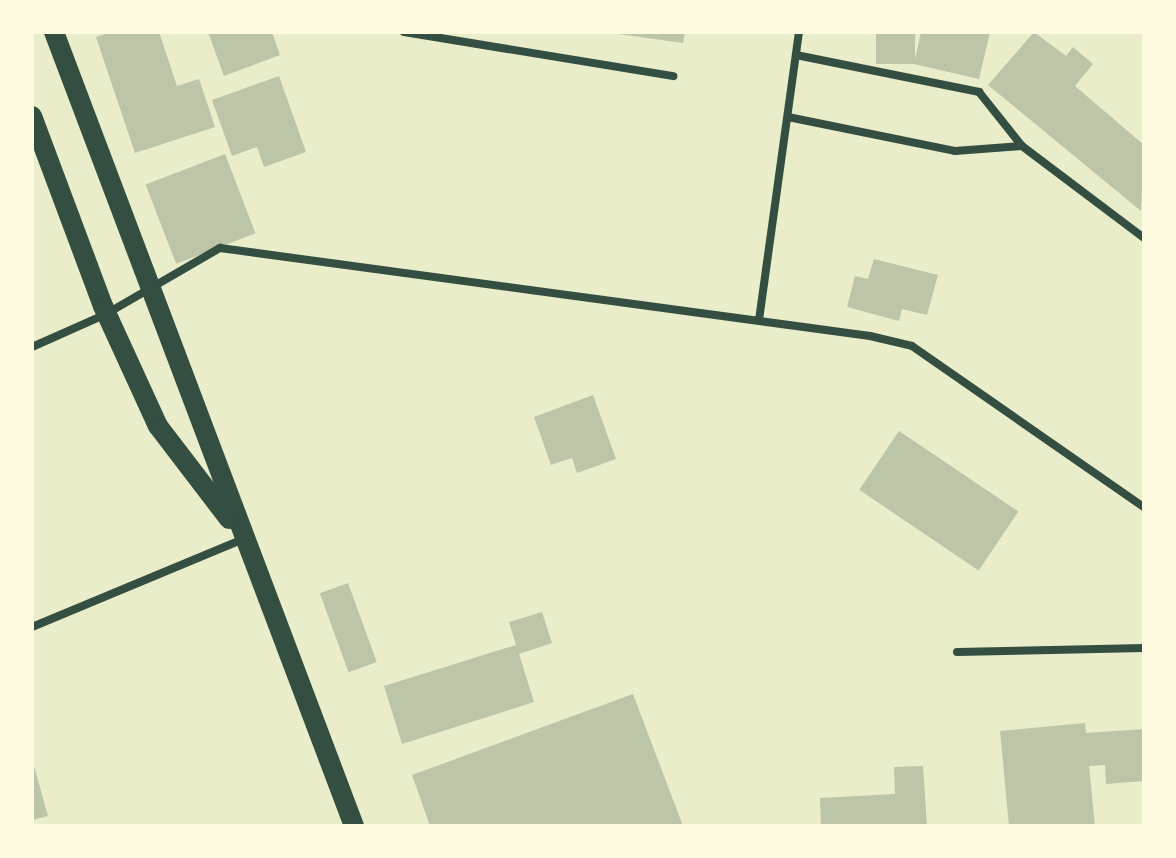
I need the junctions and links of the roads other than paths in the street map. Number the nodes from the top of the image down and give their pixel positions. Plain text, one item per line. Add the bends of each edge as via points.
1 (54, 32) edge
2 (404, 32) edge
3 (799, 32) edge
4 (796, 55) junction
5 (673, 76) dead end
6 (32, 116) edge
7 (788, 117) junction
8 (1022, 146) junction
9 (1144, 238) edge
10 (151, 290) junction
11 (106, 314) junction
12 (759, 320) junction
13 (32, 347) edge
14 (1144, 507) edge
15 (244, 538) junction
16 (32, 627) edge
17 (1144, 648) edge
18 (957, 652) dead end
19 (354, 826) edge

1 - 10 main road
2 - 5 street
3 - 4 street
4 - 7 street
4 - 8 street via 979,92
6 - 11 main road
7 - 8 street via 955,151
7 - 12 street
8 - 9 street
10 - 11 street
10 - 12 street via 220,248
10 - 15 main road
11 - 13 street
11 - 15 main road via 158,426
12 - 14 street via 912,346
15 - 16 street
15 - 19 main road
17 - 18 street

